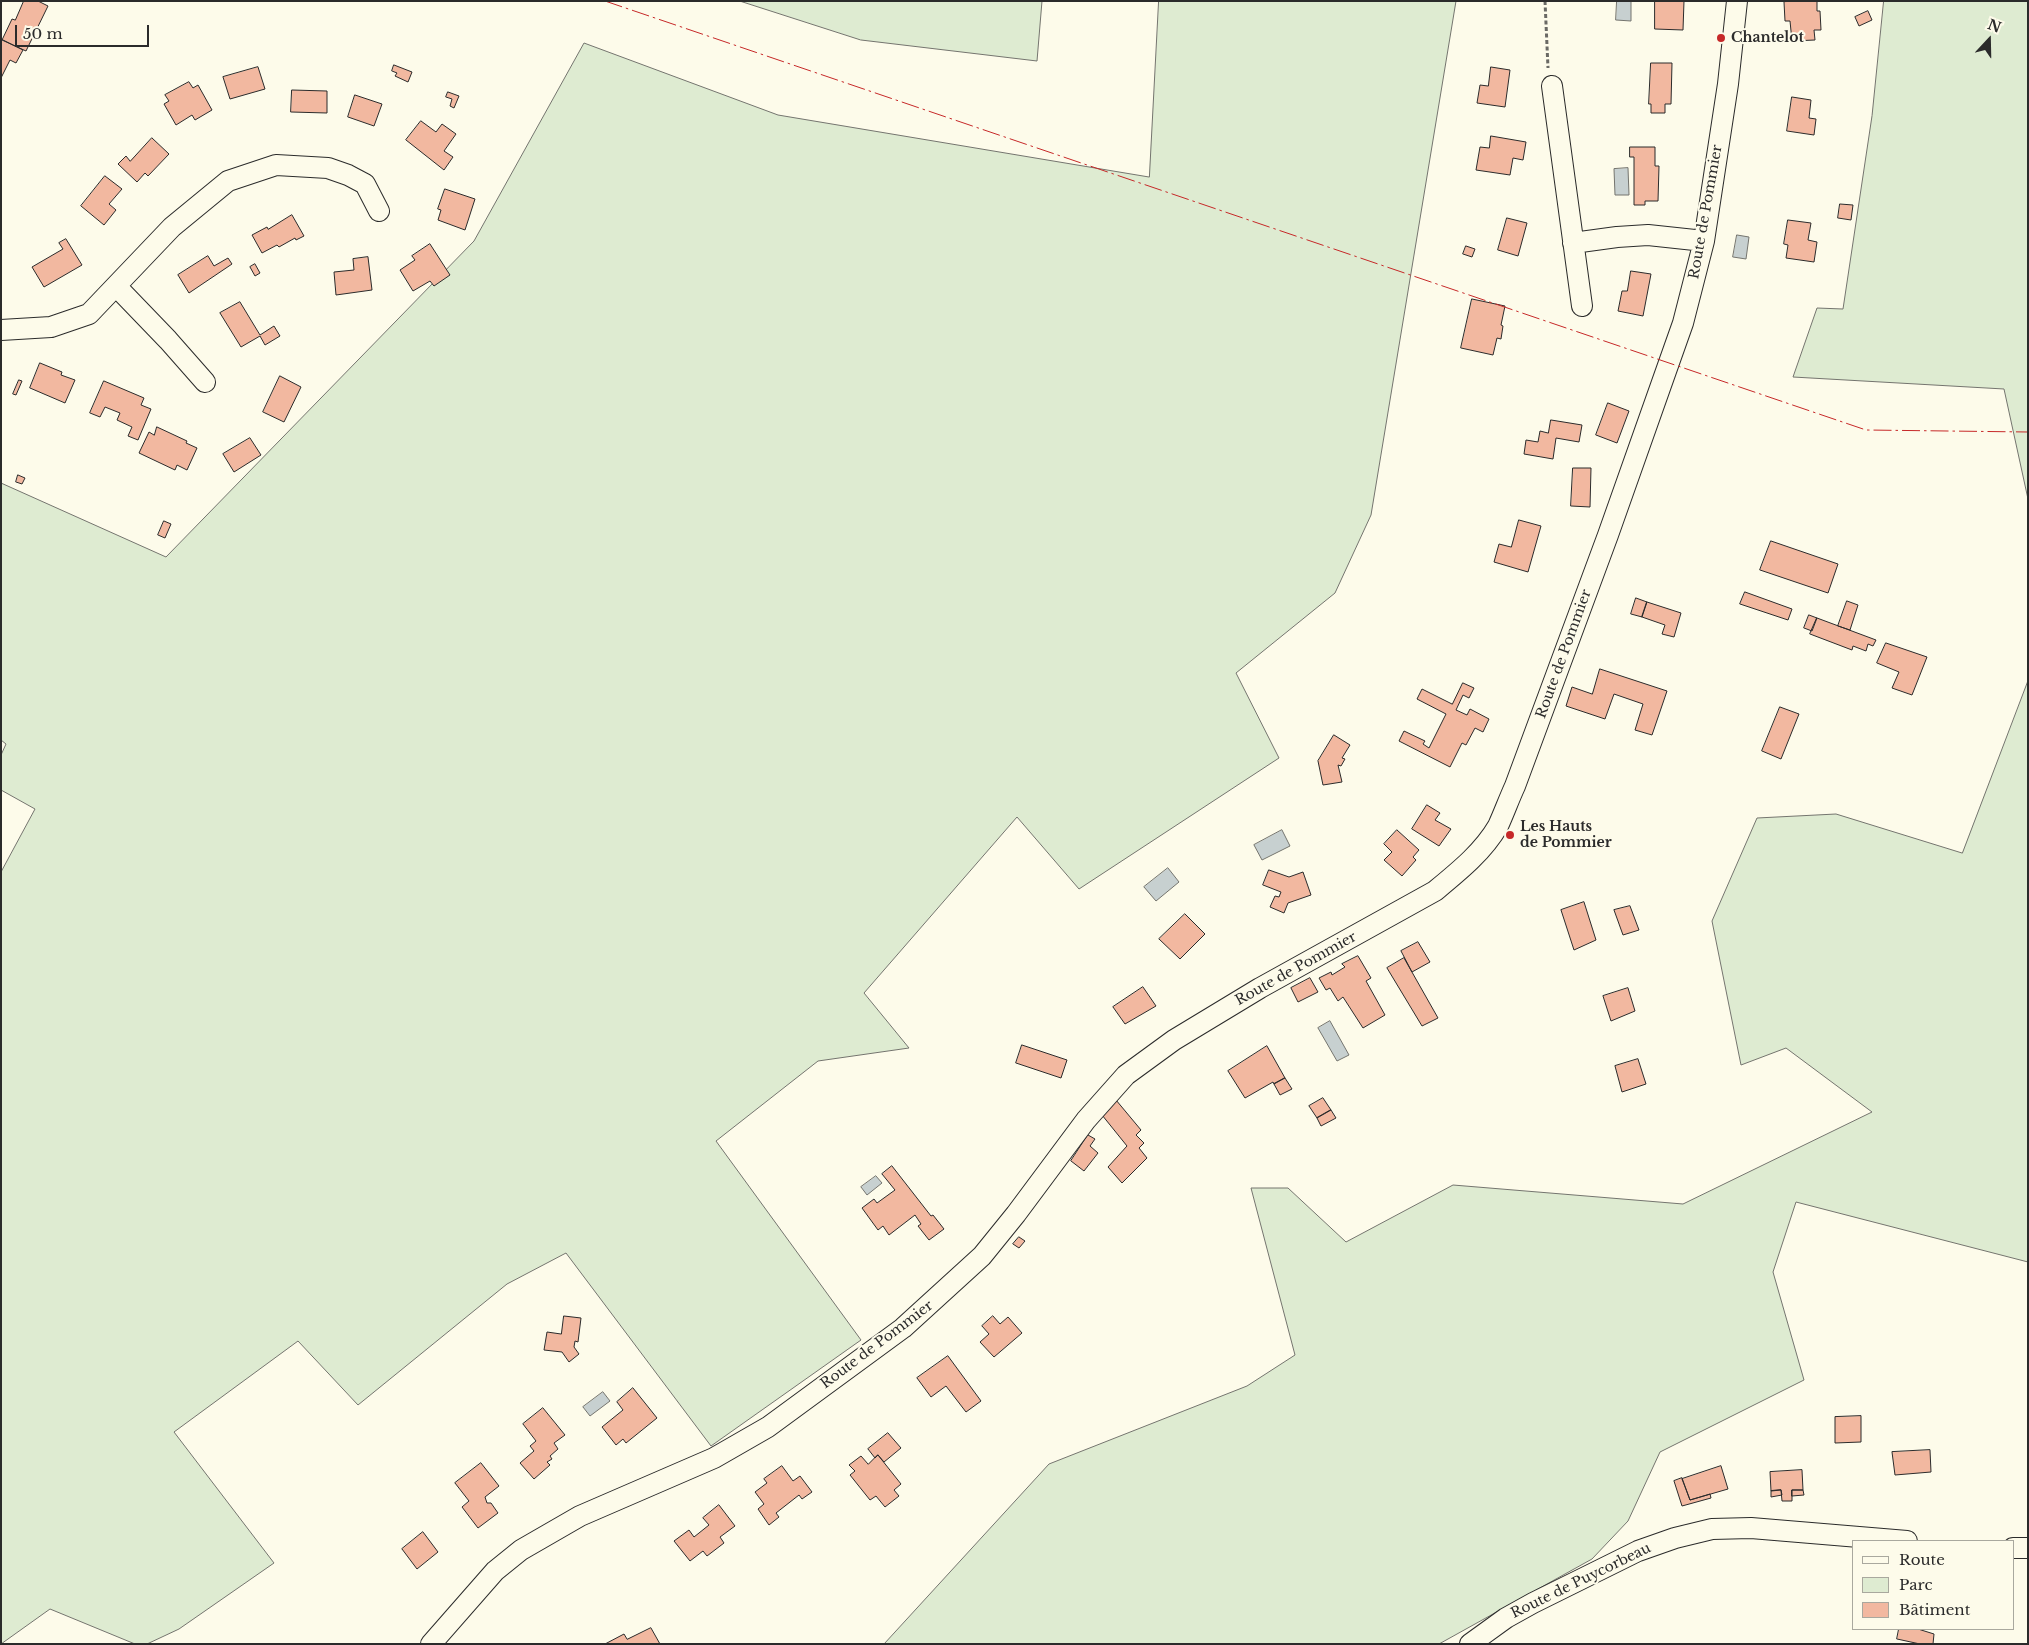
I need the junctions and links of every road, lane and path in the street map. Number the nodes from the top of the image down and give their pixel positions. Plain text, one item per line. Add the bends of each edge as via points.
1 (1545, 1) edge
2 (1737, 1) edge
3 (1552, 86) joint
4 (379, 211) dead end
5 (1704, 241) junction
6 (1573, 243) junction
7 (116, 286) junction
8 (1582, 306) dead end
9 (1, 330) edge
10 (205, 382) dead end
11 (1895, 1540) edge
12 (2014, 1548) edge
13 (2028, 1548) edge
14 (430, 1644) edge
15 (1470, 1644) edge

1 - 3 path via 1548,72
2 - 5 street, Route de Pommier
3 - 6 street
4 - 7 street via 365,184 348,174 328,168 276,165 228,181 172,227
5 - 6 street via 1648,235
5 - 14 street, Route de Pommier via 1683,323 1608,535 1518,777 1497,826 1479,851 1435,891 1260,988 1174,1040 1126,1075 1086,1120 982,1256 904,1328 768,1427 714,1458 580,1516 521,1550 494,1571
6 - 8 street
7 - 9 street via 89,314 51,327
7 - 10 street
11 - 15 street, Route de Puycorbeau via 1751,1528 1712,1529 1638,1551 1542,1598 1506,1618
12 - 13 street

